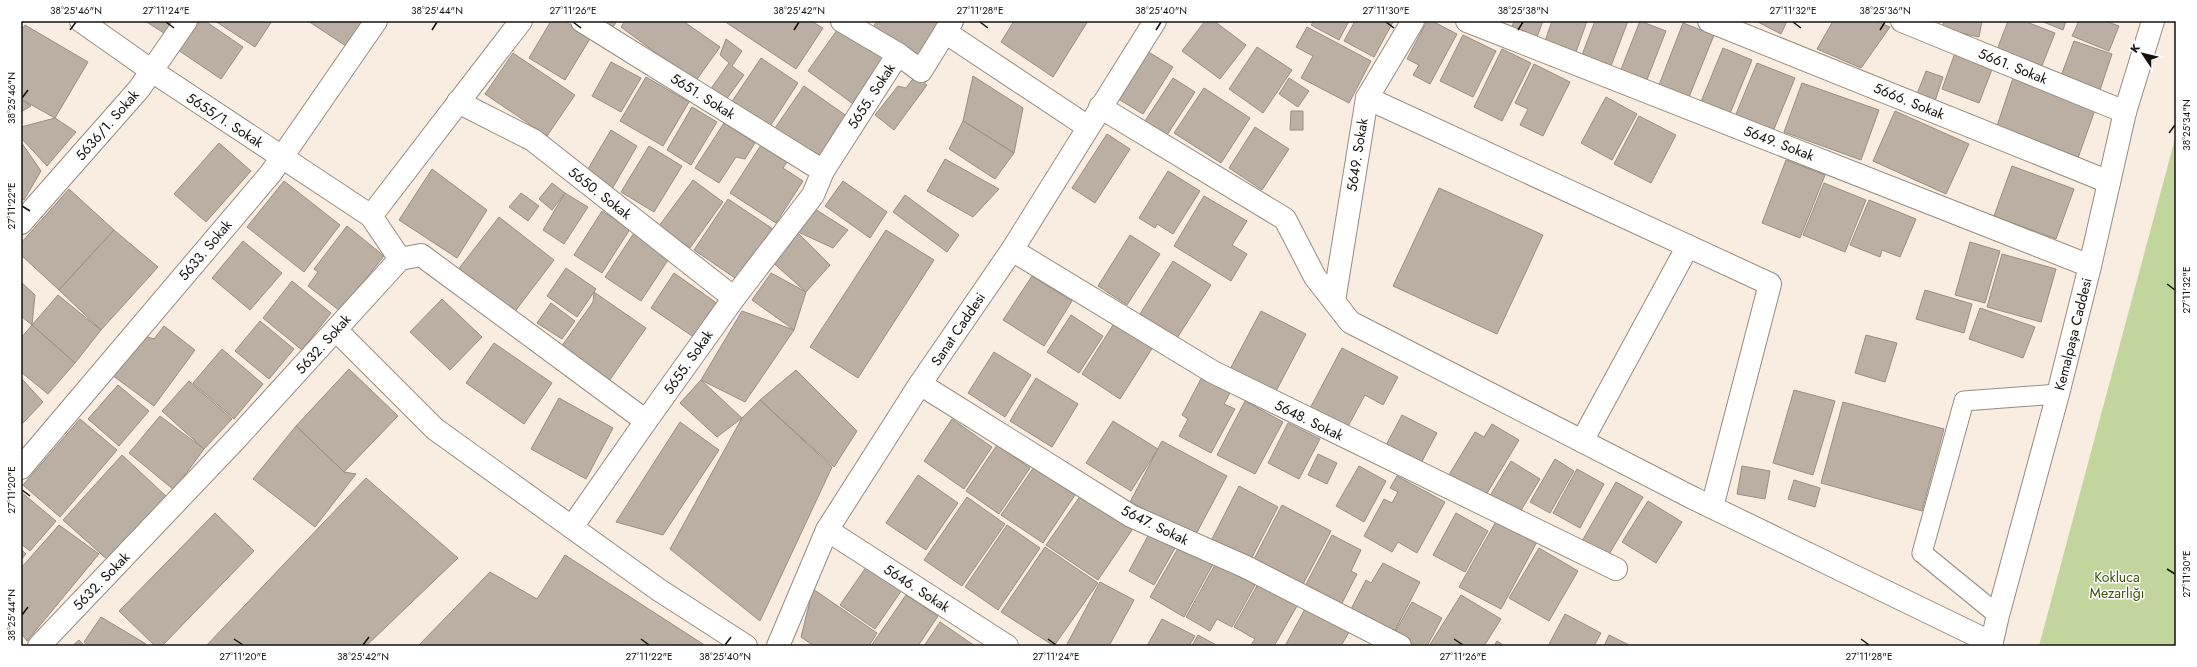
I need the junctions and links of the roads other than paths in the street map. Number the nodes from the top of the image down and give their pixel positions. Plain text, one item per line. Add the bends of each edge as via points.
1 (81, 21) edge
2 (186, 21) edge
3 (376, 21) edge
4 (521, 21) edge
5 (582, 21) edge
6 (842, 21) edge
7 (1155, 21) edge
8 (1413, 21) edge
9 (1467, 21) edge
10 (1710, 21) edge
11 (1902, 21) edge
12 (2153, 21) edge
13 (949, 26) edge
14 (898, 54) junction
15 (152, 71) junction
16 (1367, 98) junction
17 (458, 102) junction
18 (1100, 107) junction
19 (2125, 112) junction
20 (1088, 127) junction
21 (282, 157) junction
22 (823, 170) junction
23 (2109, 182) junction
24 (371, 216) junction
25 (21, 222) edge
26 (1688, 246) junction
27 (1012, 250) junction
28 (400, 259) junction
29 (2090, 266) junction
30 (734, 298) junction
31 (1334, 301) junction
32 (336, 330) junction
33 (920, 384) junction
34 (2058, 394) junction
35 (646, 421) junction
36 (1582, 441) junction
37 (21, 468) edge
38 (1712, 507) junction
39 (572, 527) junction
40 (827, 530) junction
41 (1616, 570) dead end
42 (1998, 615) junction
43 (1992, 644) edge
44 (39, 646) edge
45 (746, 646) edge
46 (778, 646) edge
47 (1007, 646) edge
48 (1400, 646) edge

1 - 15 street, 5655/1. Sokak
2 - 15 street, 5636/1. Sokak
3 - 21 street, 5633. Sokak
4 - 17 street
5 - 22 street, 5651. Sokak
6 - 14 street
7 - 18 street, Sanat Caddesi
8 - 16 street, 5649. Sokak
9 - 29 street, 5649. Sokak
10 - 23 street, 5666. Sokak
11 - 19 street, 5661. Sokak
12 - 19 street, Kemalpaşa Caddesi
13 - 14 street via 921,70
13 - 20 street
14 - 22 street, 5655. Sokak
15 - 21 street, 5655/1. Sokak
15 - 25 street, 5636/1. Sokak
16 - 26 street
16 - 31 street, 5649. Sokak
17 - 24 street
17 - 30 street, 5650. Sokak via 533,140
18 - 20 street, Sanat Caddesi
18 - 31 street via 1285,219 1315,277
19 - 23 street, Kemalpaşa Caddesi
20 - 27 street, Sanat Caddesi
21 - 24 street, 5655/1. Sokak
21 - 37 street, 5633. Sokak
22 - 30 street, 5655. Sokak via 813,194
23 - 29 street, Kemalpaşa Caddesi
24 - 28 street
26 - 36 street
26 - 38 street via 1770,284
27 - 33 street, Sanat Caddesi
27 - 41 street, 5648. Sokak via 1213,372
28 - 32 street, 5632. Sokak
28 - 35 street via 421,255
29 - 34 street, Kemalpaşa Caddesi
30 - 35 street, 5655. Sokak
31 - 36 street via 1350,322
32 - 39 street via 435,429
32 - 44 street, 5632. Sokak
33 - 40 street, Sanat Caddesi
33 - 48 street, 5647. Sokak via 1131,516 1246,567
34 - 42 street, Kemalpaşa Caddesi
34 - 42 lane via 1964,401 1922,553
35 - 39 street, 5655. Sokak
36 - 38 street
38 - 43 street
39 - 45 street via 659,590
40 - 46 street, Sanat Caddesi
40 - 47 street, 5646. Sokak
42 - 43 street, Kemalpaşa Caddesi

